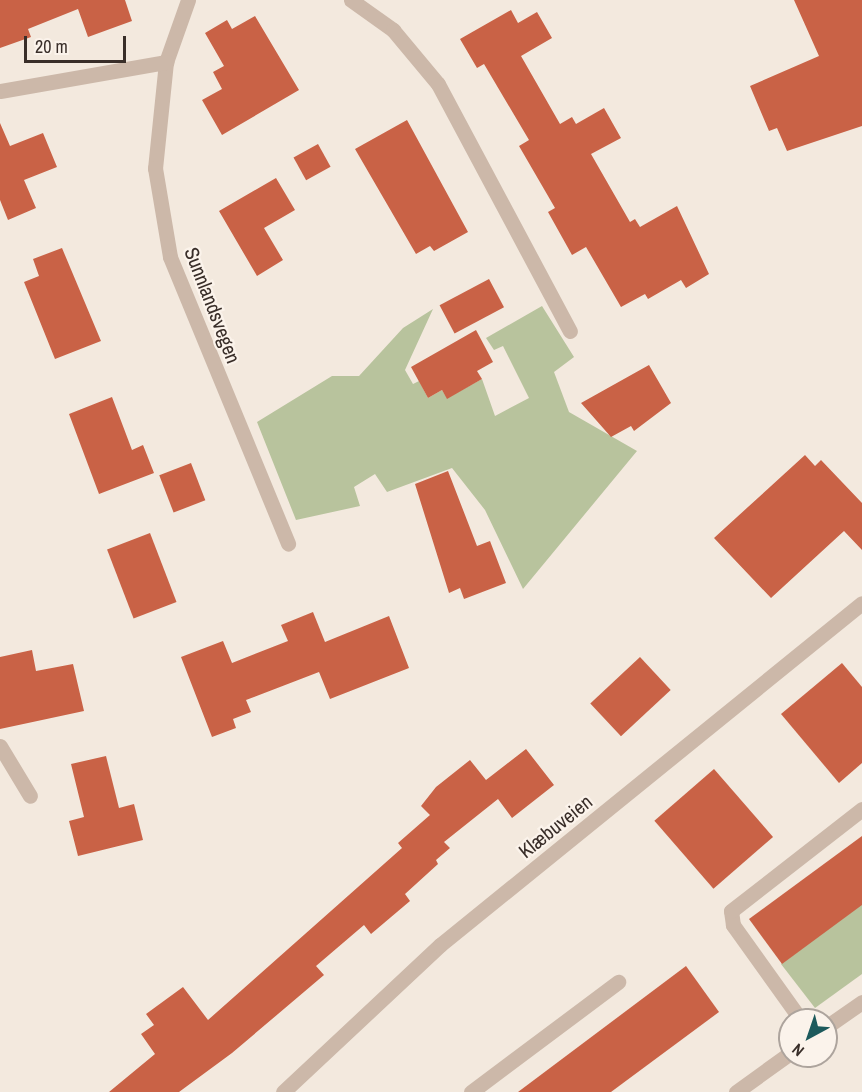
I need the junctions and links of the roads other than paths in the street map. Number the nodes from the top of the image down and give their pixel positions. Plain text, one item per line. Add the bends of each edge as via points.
1 (188, 0) edge
2 (351, 0) edge
3 (166, 62) junction
4 (0, 91) edge
5 (570, 331) dead end
6 (288, 544) dead end
7 (862, 603) edge
8 (0, 746) edge
9 (30, 796) dead end
10 (862, 809) edge
11 (618, 982) dead end
12 (862, 1002) edge
13 (792, 1008) edge
14 (838, 1019) edge
15 (778, 1062) edge
16 (283, 1092) edge
17 (471, 1092) edge
18 (736, 1092) edge

1 - 3 street, Sunnlandsvegen
2 - 5 street via 393,30 438,84
3 - 4 street
3 - 6 street, Sunnlandsvegen via 155,168 170,257
7 - 16 street, Klæbuveien via 440,945
8 - 9 street
10 - 13 street via 731,911 733,925
11 - 17 street
12 - 14 street
15 - 18 street

